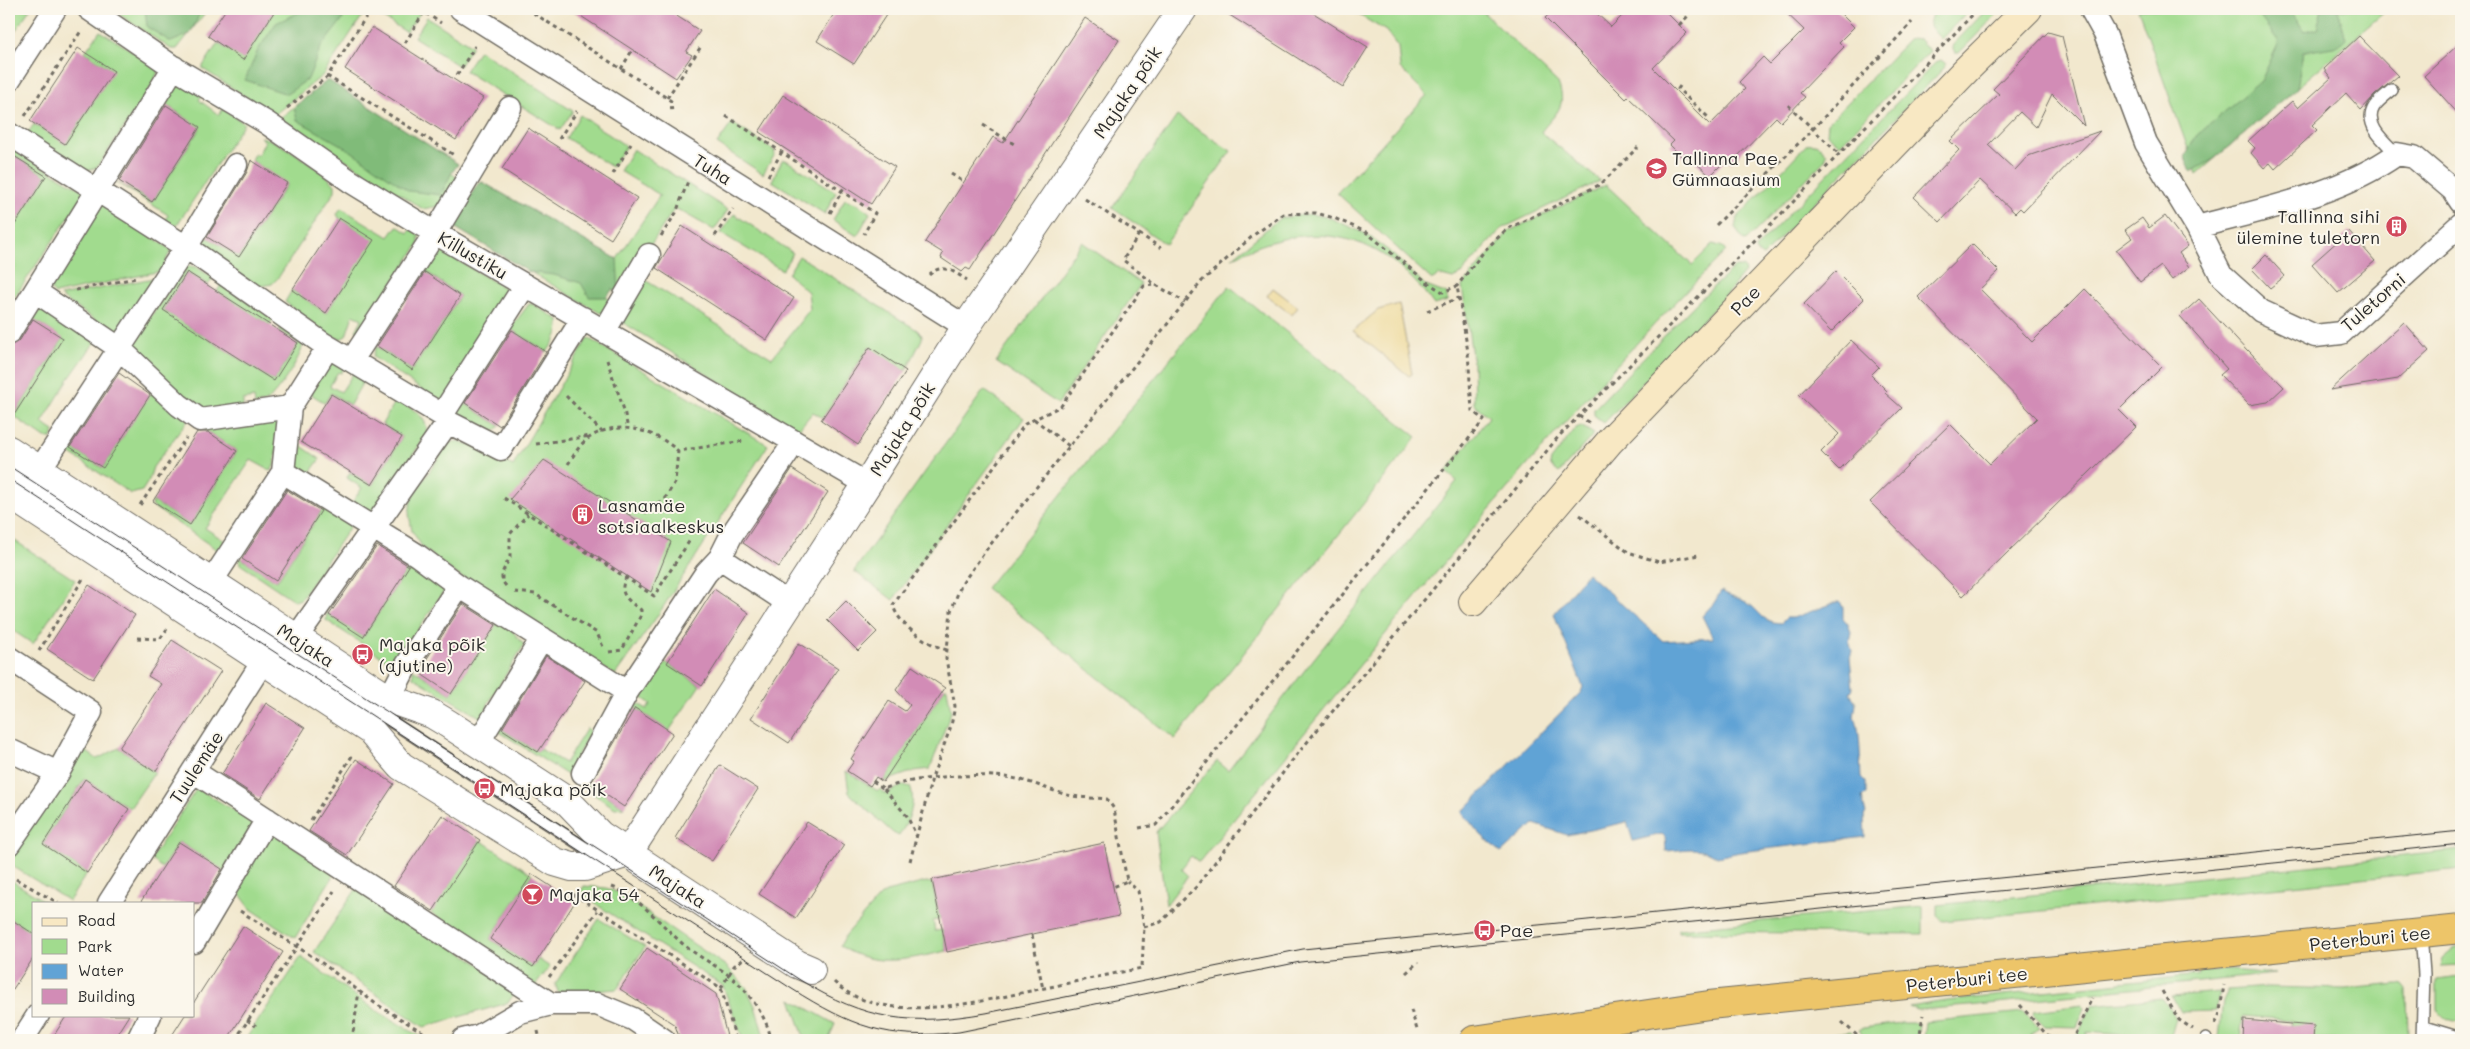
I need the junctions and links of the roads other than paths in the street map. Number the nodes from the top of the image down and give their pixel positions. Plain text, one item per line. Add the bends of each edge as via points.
1 (56, 9) edge
2 (461, 9) edge
3 (1183, 9) edge
4 (2028, 9) edge
5 (2091, 9) edge
6 (91, 10) edge
7 (174, 67) junction
8 (9, 80) edge
9 (2392, 90) dead end
10 (510, 108) dead end
11 (11, 135) edge
12 (2397, 154) junction
13 (236, 165) dead end
14 (98, 190) junction
15 (2461, 202) edge
16 (2461, 224) edge
17 (2197, 227) junction
18 (434, 233) junction
19 (186, 247) junction
20 (649, 255) dead end
21 (525, 285) junction
22 (42, 296) junction
23 (583, 318) junction
24 (966, 327) junction
25 (605, 330) junction
26 (9, 333) edge
27 (328, 347) junction
28 (120, 348) junction
29 (352, 360) junction
30 (290, 407) junction
31 (445, 418) junction
32 (794, 443) junction
33 (9, 450) edge
34 (9, 472) edge
35 (283, 472) junction
36 (868, 484) junction
37 (24, 487) edge
38 (373, 529) junction
39 (720, 558) junction
40 (459, 586) junction
41 (201, 598) junction
42 (1473, 602) dead end
43 (790, 604) junction
44 (542, 638) junction
45 (279, 644) junction
46 (18, 664) edge
47 (627, 692) junction
48 (389, 698) junction
49 (478, 743) junction
50 (9, 750) edge
51 (194, 771) junction
52 (58, 773) junction
53 (583, 773) dead end
54 (268, 820) junction
55 (9, 844) edge
56 (613, 866) junction
57 (110, 902) edge
58 (2461, 929) edge
59 (2421, 933) junction
60 (195, 940) edge
61 (812, 970) dead end
62 (543, 999) junction
63 (37, 1016) edge
64 (150, 1016) edge
65 (2424, 1027) junction
66 (2461, 1038) edge
67 (22, 1040) edge
68 (138, 1040) edge
69 (463, 1040) edge
70 (664, 1040) edge
71 (1474, 1040) edge
72 (2422, 1040) edge

1 - 8 street
2 - 24 street, Tuha
3 - 24 street, Majaka põik
4 - 42 main road, Pae via 1617,434
5 - 17 street, Tuletorni via 2105,34 2146,144
6 - 7 street, Killustiku
7 - 14 street
7 - 18 street, Killustiku via 267,123
9 - 12 lane via 2374,107 2371,117 2373,128
10 - 18 street
11 - 14 street
12 - 15 street via 2414,157 2453,190
12 - 17 street via 2358,178
13 - 19 street
14 - 19 street
14 - 22 street
16 - 17 street, Tuletorni via 2341,333 2315,336 2260,311 2221,275
18 - 21 street, Killustiku
18 - 29 street
19 - 27 street
19 - 28 street
20 - 25 street
21 - 23 street, Killustiku
21 - 31 street, Tuulemäe
22 - 26 street
22 - 28 street
23 - 25 street, Killustiku
23 - 31 street via 501,449
24 - 36 street, Majaka põik
25 - 32 street, Killustiku
27 - 29 street
27 - 30 street
28 - 30 street via 179,405 200,420
28 - 37 street
29 - 31 street
30 - 35 street
31 - 38 street, Tuulemäe
32 - 36 street, Killustiku
32 - 39 street via 732,534
33 - 37 street, Majaka
34 - 37 lane
35 - 38 street
35 - 41 street
36 - 43 street, Majaka põik
37 - 41 street, Majaka
37 - 41 street, Majaka
38 - 40 street via 417,555
38 - 45 street, Tuulemäe
39 - 43 street
39 - 47 street via 706,573
40 - 44 street
40 - 48 street via 406,666
41 - 45 street, Majaka
41 - 45 street, Majaka
43 - 56 street, Majaka põik
44 - 47 street
44 - 49 street
45 - 48 street, Majaka
45 - 51 street, Tuulemäe
45 - 56 street, Majaka via 372,731 401,766 543,856 572,867
46 - 52 street via 91,712
47 - 53 street
48 - 49 street, Majaka via 432,714
49 - 56 street, Majaka via 567,801 600,835
50 - 52 street
51 - 54 street
51 - 57 street, Tuulemäe
52 - 55 street
54 - 60 street
54 - 62 street
56 - 61 street, Majaka via 728,919 797,964
58 - 59 highway, Peterburi tee
59 - 65 lane
59 - 71 highway, Peterburi tee via 1709,1006
62 - 69 street via 479,1036
62 - 70 street via 597,1004 633,1020
63 - 67 street
64 - 68 street
65 - 66 lane
65 - 72 lane

